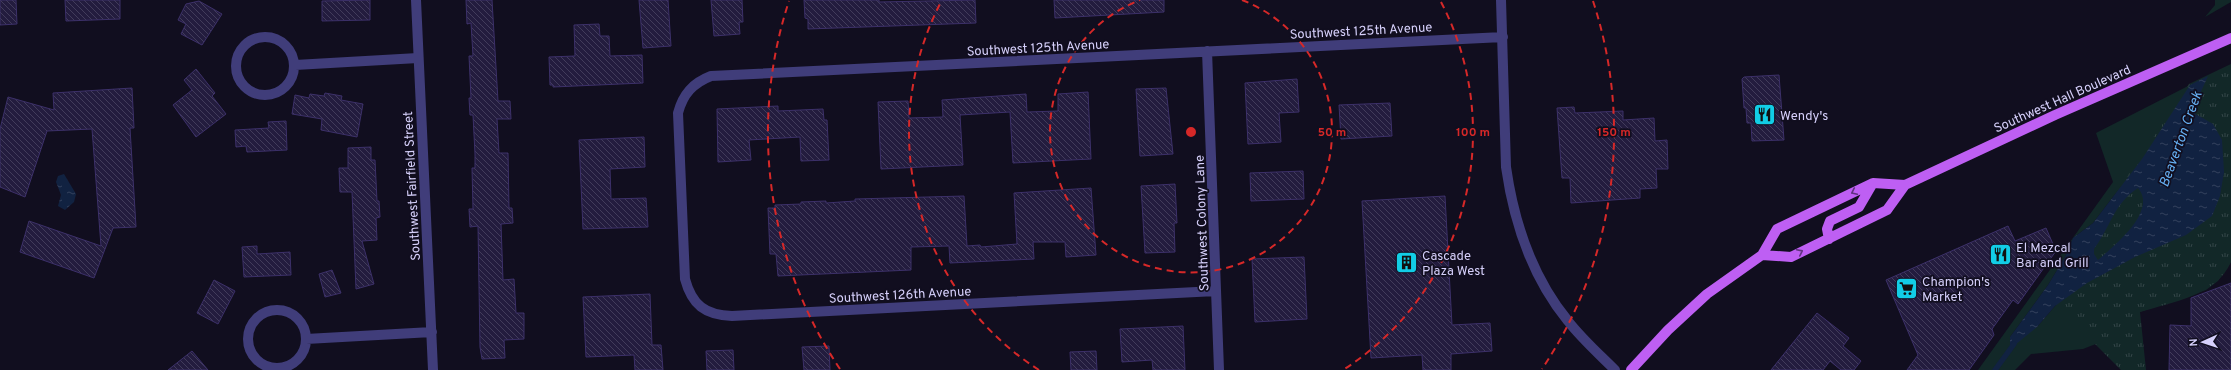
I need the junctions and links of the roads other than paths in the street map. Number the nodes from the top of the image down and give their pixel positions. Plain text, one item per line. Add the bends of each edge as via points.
1 (416, 0) edge
2 (1501, 0) edge
3 (1503, 37) junction
4 (2231, 38) edge
5 (1207, 52) junction
6 (418, 58) junction
7 (295, 65) junction
8 (1873, 183) junction
9 (1904, 185) junction
10 (682, 198) joint
11 (1829, 239) junction
12 (1762, 255) junction
13 (1216, 291) junction
14 (432, 332) junction
15 (306, 339) junction
16 (433, 370) edge
17 (1219, 370) edge
18 (1615, 370) edge
19 (1631, 370) edge

1 - 6 street, Southwest Fairfield Street
2 - 3 street
3 - 5 street, Southwest 125th Avenue
3 - 18 street via 1506,167 1512,205 1521,235 1538,275 1568,322
4 - 9 main road, Southwest Hall Boulevard
5 - 10 street, Southwest 125th Avenue via 712,76 699,80 689,89 678,113
5 - 13 street, Southwest Colony Lane
6 - 7 street
6 - 14 street, Southwest Fairfield Street
7 - 7 street via 293,54 287,45 277,38 264,36 244,45 236,67 244,87 256,94 267,95 278,93 287,87 293,77
8 - 9 main road, Southwest Hall Boulevard
8 - 11 main road via 1859,207 1830,221 1826,229
8 -> 12 main road, Southwest Hall Boulevard via 1777,229
9 - 11 main road via 1887,210
10 - 13 street, Southwest 126th Avenue via 684,267 688,288 691,297 702,308 720,316
12 -> 11 main road via 1791,257
12 - 19 main road, Southwest Hall Boulevard via 1707,294 1668,330
13 - 17 street, Southwest Colony Lane
14 - 15 street
14 - 16 street, Southwest Fairfield Street
15 - 15 street via 305,330 296,318 285,311 276,310 258,317 250,328 248,341 251,353 260,363 272,368 288,366 298,359 304,351

